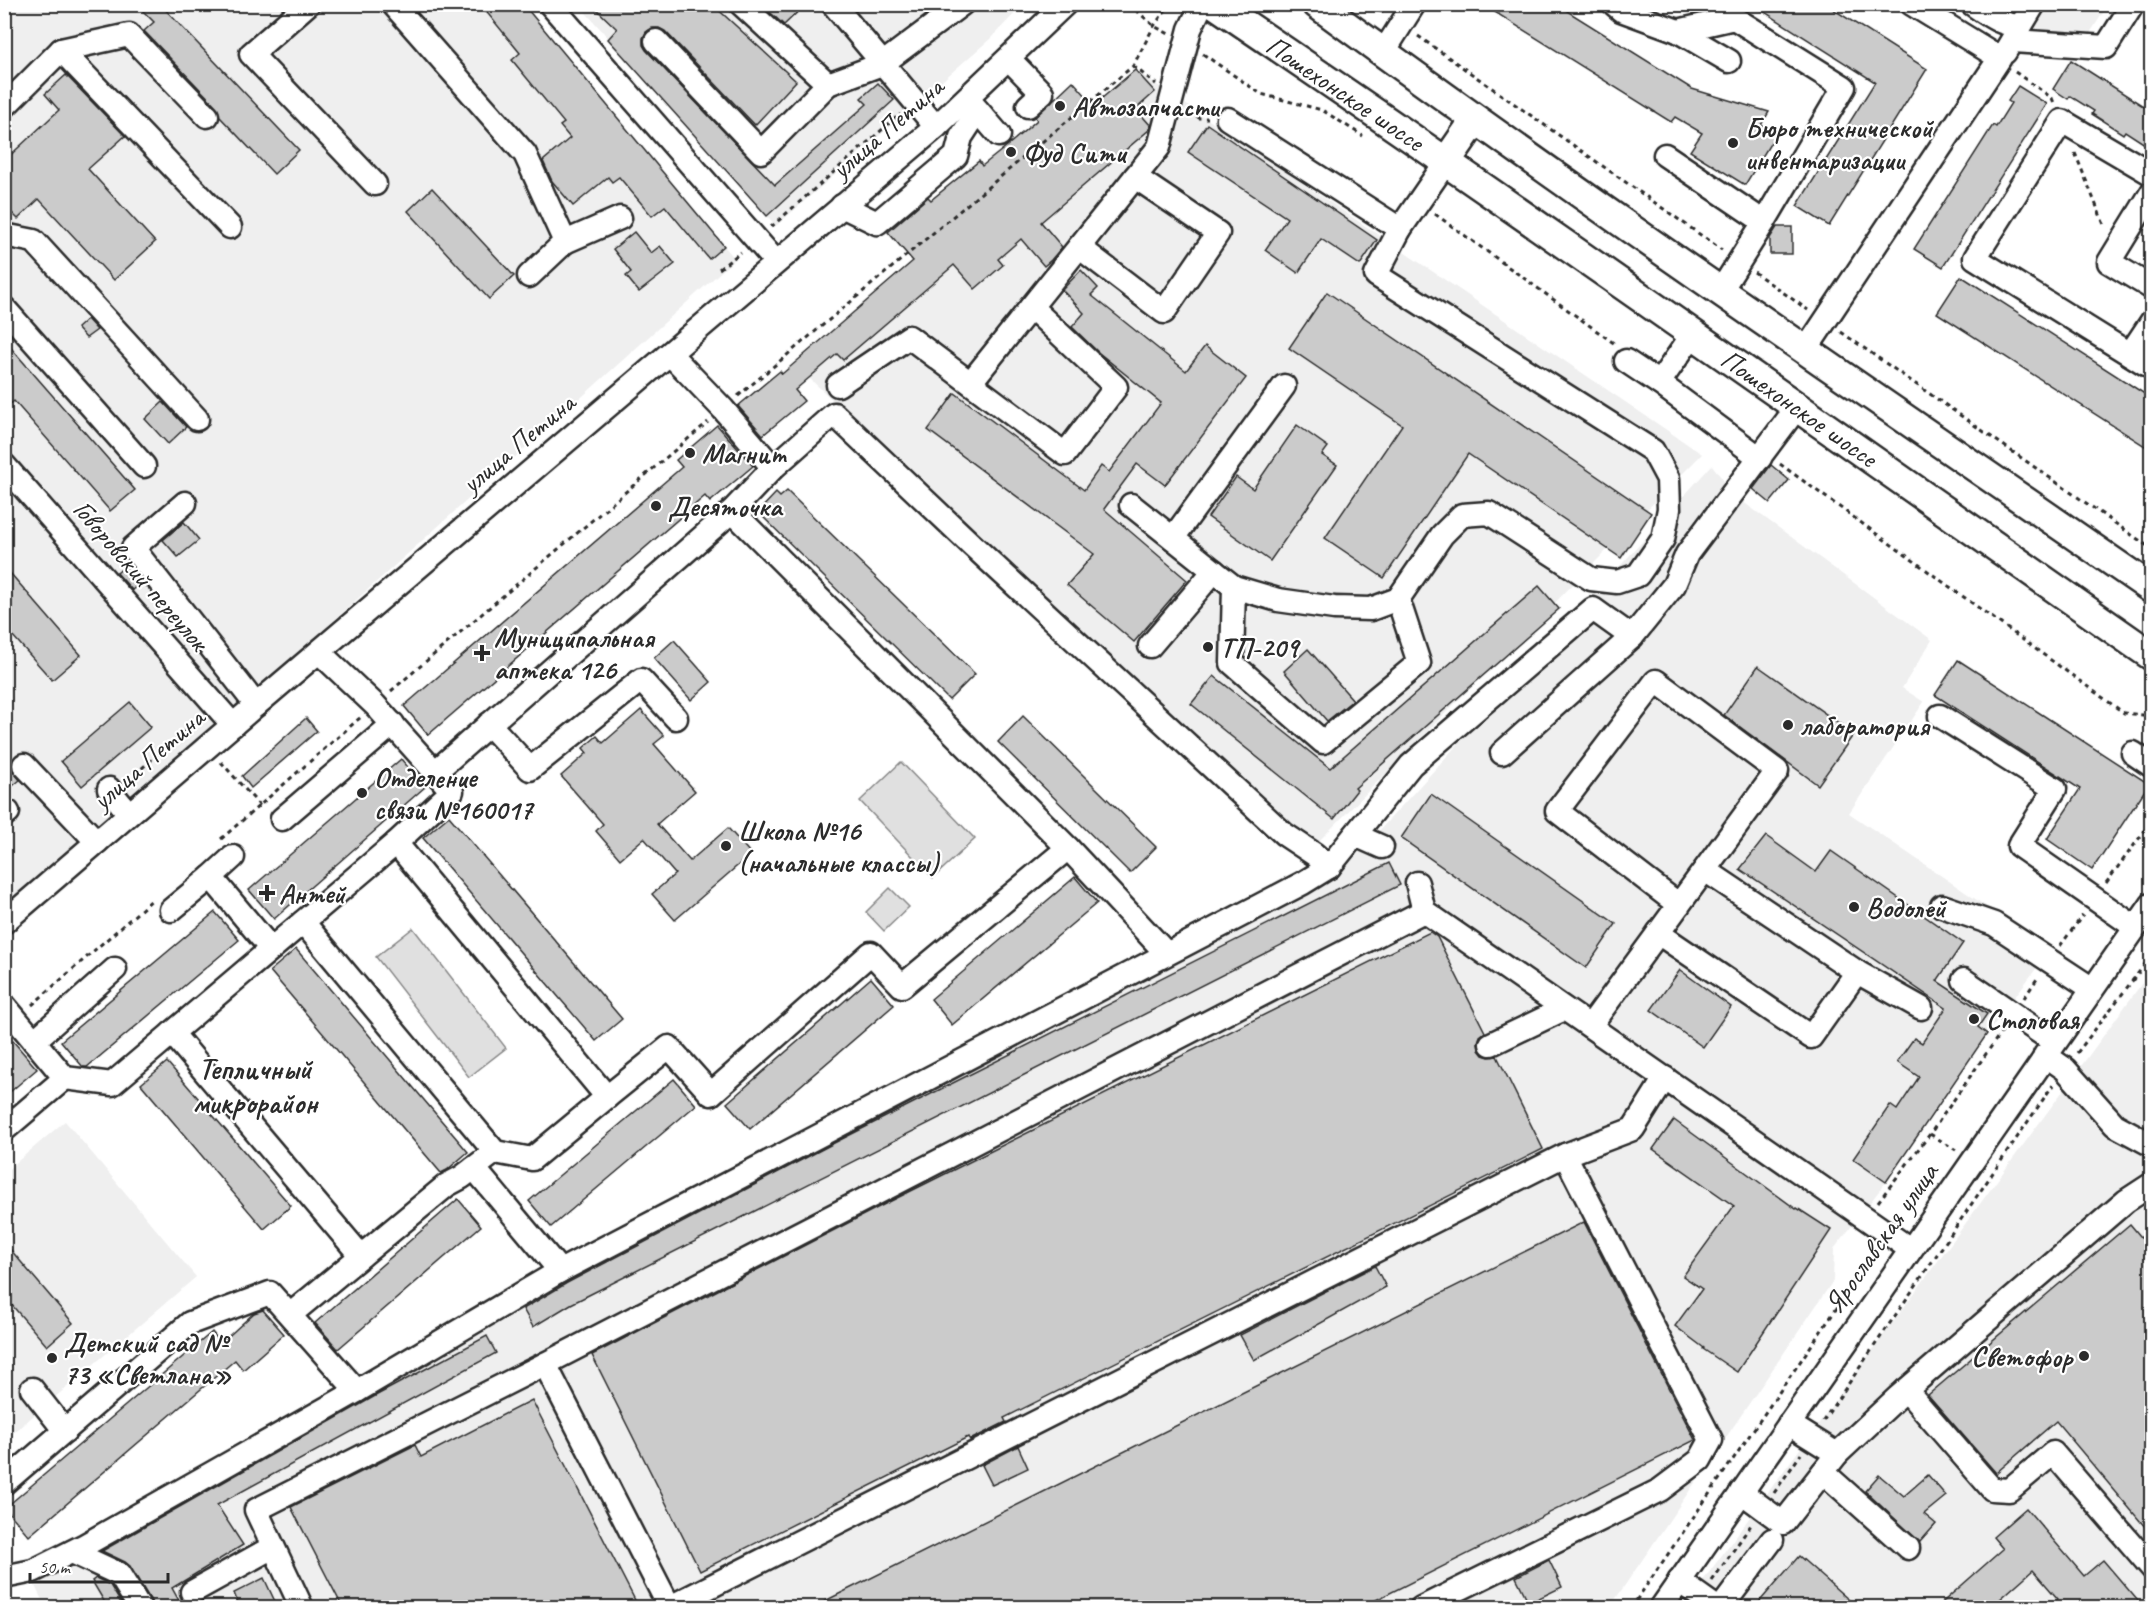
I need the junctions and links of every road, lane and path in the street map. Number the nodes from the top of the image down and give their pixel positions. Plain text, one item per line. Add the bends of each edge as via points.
1 (308, 4) edge
2 (393, 4) edge
3 (550, 4) edge
4 (741, 4) edge
5 (833, 4) edge
6 (962, 4) edge
7 (1065, 4) edge
8 (1130, 4) edge
9 (1170, 4) edge
10 (1202, 4) edge
11 (1215, 4) edge
12 (1317, 4) edge
13 (1372, 4) edge
14 (1414, 4) edge
15 (1614, 4) edge
16 (1912, 4) edge
17 (1972, 4) edge
18 (2034, 4) edge
19 (2133, 4) edge
20 (1401, 24) junction
21 (1154, 26) junction
22 (1678, 31) junction
23 (656, 41) dead end
24 (2011, 42) junction
25 (1186, 43) junction
26 (62, 50) junction
27 (1383, 52) junction
28 (1009, 59) junction
29 (1729, 61) dead end
30 (882, 64) junction
31 (828, 84) junction
32 (1043, 93) dead end
33 (915, 101) junction
34 (972, 105) junction
35 (4, 108) edge
36 (207, 116) dead end
37 (1227, 119) dead end
38 (1475, 120) junction
39 (936, 127) junction
40 (999, 135) dead end
41 (1372, 141) dead end
42 (1665, 155) dead end
43 (1446, 162) junction
44 (2151, 174) edge
45 (1135, 177) junction
46 (375, 184) dead end
47 (2151, 192) edge
48 (1418, 201) junction
49 (842, 206) junction
50 (620, 218) dead end
51 (1764, 222) junction
52 (230, 227) dead end
53 (1400, 229) junction
54 (4, 235) edge
55 (757, 239) junction
56 (565, 242) junction
57 (1079, 247) junction
58 (776, 262) junction
59 (1739, 262) junction
60 (719, 269) dead end
61 (529, 276) dead end
62 (2151, 288) edge
63 (1720, 292) junction
64 (1031, 307) junction
65 (4, 308) edge
66 (1825, 321) junction
67 (2151, 321) edge
68 (1693, 333) junction
69 (1805, 351) junction
70 (1621, 352) joint
71 (670, 354) junction
72 (2130, 354) junction
73 (2151, 368) edge
74 (971, 382) junction
75 (1659, 383) junction
76 (838, 385) dead end
77 (1284, 386) dead end
78 (1798, 406) junction
79 (723, 409) junction
80 (197, 419) dead end
81 (1762, 455) junction
82 (4, 465) edge
83 (144, 466) dead end
84 (773, 468) junction
85 (185, 503) dead end
86 (1131, 505) dead end
87 (732, 512) junction
88 (1173, 538) junction
89 (2151, 549) edge
90 (1214, 571) junction
91 (1234, 587) junction
92 (2151, 589) edge
93 (1398, 599) junction
94 (1632, 637) junction
95 (1150, 646) dead end
96 (319, 652) junction
97 (2151, 656) edge
98 (256, 705) junction
99 (375, 705) junction
100 (1940, 716) dead end
101 (2151, 716) edge
102 (676, 718) dead end
103 (393, 724) junction
104 (489, 724) junction
105 (233, 725) junction
106 (1502, 753) dead end
107 (2133, 753) dead end
108 (24, 765) dead end
109 (2151, 766) edge
110 (435, 772) junction
111 (109, 789) dead end
112 (129, 814) junction
113 (282, 819) dead end
114 (2151, 821) edge
115 (1355, 835) junction
116 (97, 842) junction
117 (396, 843) junction
118 (1382, 847) dead end
119 (1068, 848) junction
120 (224, 851) joint
121 (1329, 867) junction
122 (1705, 870) junction
123 (210, 877) junction
124 (1417, 883) dead end
125 (2095, 899) junction
126 (166, 901) joint
127 (2151, 904) edge
128 (1679, 905) junction
129 (1942, 906) dead end
130 (1424, 911) junction
131 (4, 922) edge
132 (303, 922) junction
133 (2135, 927) junction
134 (1658, 933) junction
135 (271, 949) junction
136 (1166, 954) junction
137 (2151, 955) edge
138 (2049, 961) junction
139 (115, 969) dead end
140 (1857, 972) junction
141 (1964, 980) dead end
142 (2091, 988) junction
143 (1921, 1008) dead end
144 (1564, 1009) junction
145 (10, 1012) edge
146 (2013, 1014) junction
147 (1590, 1026) junction
148 (172, 1034) junction
149 (34, 1041) junction
150 (1491, 1044) dead end
151 (2050, 1049) junction
152 (2065, 1069) junction
153 (65, 1078) junction
154 (1665, 1078) junction
155 (607, 1096) junction
156 (4, 1130) edge
157 (2151, 1145) edge
158 (495, 1152) junction
159 (1565, 1155) junction
160 (474, 1168) junction
161 (2151, 1184) edge
162 (1867, 1219) junction
163 (1910, 1249) junction
164 (361, 1256) junction
165 (560, 1271) junction
166 (291, 1314) junction
167 (545, 1364) junction
168 (32, 1389) dead end
169 (1906, 1390) junction
170 (357, 1391) junction
171 (1788, 1424) junction
172 (65, 1431) junction
173 (1811, 1438) junction
174 (1837, 1454) junction
175 (1823, 1472) junction
176 (4, 1483) edge
177 (1741, 1492) junction
178 (1763, 1508) junction
179 (1772, 1540) dead end
180 (273, 1547) junction
181 (1908, 1548) dead end
182 (72, 1552) junction
183 (2151, 1568) edge
184 (4, 1577) edge
185 (1679, 1581) junction
186 (192, 1592) dead end
187 (1713, 1604) edge
188 (670, 1607) edge
189 (140, 1608) edge
190 (302, 1608) edge
191 (1420, 1608) edge
192 (1631, 1608) edge
193 (1660, 1608) edge

1 - 46 street via 251,54
2 - 56 street via 525,154
3 - 55 street
4 - 31 street
5 - 30 street
6 - 30 street
7 - 28 street, улица Петина
8 - 21 path
9 - 21 path
10 - 25 street
11 - 43 main road, Пошехонское шоссе
12 - 27 main road, Пошехонское шоссе
13 - 20 path
14 - 20 street
15 - 22 street via 1620,10
16 - 24 street
17 - 24 street via 2009,26
18 - 24 street
19 - 24 street via 2106,47
20 - 27 street
20 - 59 path
21 - 25 path
21 - 79 path via 1133,66
22 - 29 street
22 - 51 street via 1734,18 1844,87
23 - 31 street via 761,152
24 - 66 street
25 - 41 path via 1261,94 1322,110
25 - 45 street via 1159,147
26 - 35 street
26 - 36 street via 129,35
26 - 52 street
27 - 38 main road, Пошехонское шоссе
28 - 32 street
28 - 34 street, улица Петина
30 - 31 street
30 - 33 street
33 - 39 street
33 - 55 path
34 - 39 street, улица Петина
34 - 40 street
34 - 49 street via 956,156 877,223
37 - 53 street
38 - 43 main road, Пошехонское шоссе
38 - 63 main road, Пошехонское шоссе
39 - 49 street, улица Петина
42 - 51 street
43 - 48 street
43 - 68 main road, Пошехонское шоссе
44 - 72 street via 2062,121 1975,258
45 - 57 street
45 - 57 street via 1218,233 1164,312
47 - 62 street via 2109,262
48 - 53 street
48 - 70 path
49 - 58 street, улица Петина
50 - 56 street
51 - 59 street
53 - 93 street via 1376,275 1653,452 1668,479 1669,509 1663,539 1638,575 1617,582 1592,579 1489,513 1462,516 1442,535
54 - 80 street via 34,241
55 - 58 street
55 - 60 path
56 - 61 street
57 - 64 street
58 - 71 street, улица Петина
59 - 63 street
59 - 66 path
63 - 69 main road, Пошехонское шоссе
64 - 74 street
64 - 74 street via 1116,387 1065,454
65 - 83 street
66 - 69 street
66 - 89 path
67 - 72 street
68 - 75 street
68 - 78 main road, Пошехонское шоссе
69 - 92 main road, Пошехонское шоссе
70 - 75 street
71 - 79 street
71 - 96 street, улица Петина
72 - 73 street
74 - 76 street via 909,337
75 - 81 street
77 - 88 street
78 - 81 street
78 - 97 main road, Пошехонское шоссе
79 - 84 street
79 - 99 path
81 - 94 street via 1687,554 1674,585
81 - 101 path via 2124,713
82 - 105 street, Говоровский переулок
84 - 87 street
84 - 121 street via 834,414 1284,834
85 - 98 street via 133,548
86 - 88 street
87 - 104 street
87 - 119 street
88 - 90 street
90 - 91 street
90 - 95 street
91 - 93 street via 1278,600 1334,608 1371,609
91 - 93 street via 1232,663 1323,742 1419,663
94 - 106 street
94 - 115 street via 1593,609 1411,765
96 - 98 street, улица Петина
96 - 99 street
98 - 105 street, улица Петина
99 - 103 street
99 - 120 path
100 - 125 street via 2055,789 2019,846
102 - 104 street via 641,680 530,769
103 - 110 street
103 - 113 street
104 - 110 street
105 - 112 street, улица Петина
107 - 109 street
108 - 116 street
110 - 117 street via 452,790
111 - 112 street
112 - 116 street, улица Петина
114 - 125 path
115 - 118 street
115 - 121 street
116 - 131 street, улица Петина
117 - 132 street
117 - 155 street
119 - 136 street
119 - 155 street via 902,986 871,953 711,1094 669,1047
120 - 123 street
121 - 136 street
122 - 128 street
122 - 128 street via 1777,771 1656,681 1557,811
122 - 140 street
123 - 126 street
123 - 135 street
124 - 130 street
125 - 133 street
125 - 138 path
126 - 145 path
127 - 133 street, Ярославская улица
128 - 134 street
129 - 138 street via 1994,924
130 - 144 street
130 - 167 street
132 - 135 street
132 - 158 street
133 - 142 street, Ярославская улица
134 - 140 street via 1811,1037
134 - 147 street
135 - 148 street
136 - 165 street
137 - 152 path
138 - 142 street
138 - 146 path
139 - 149 street
140 - 143 street
141 - 146 street
142 - 151 street, Ярославская улица
144 - 147 street
144 - 150 street
145 - 149 street
146 - 151 street
146 - 162 path
147 - 154 street
148 - 153 street via 112,1084
148 - 164 street
149 - 153 street
151 - 152 street
151 - 163 street, Ярославская улица
152 - 157 street via 2115,1125
152 - 173 path
153 - 156 street
154 - 159 street via 1633,1129
154 - 162 street
155 - 158 street via 532,1159
158 - 160 street
159 - 188 street
159 - 191 street via 1711,1440 1700,1460 1660,1490
160 - 164 street via 447,1185
160 - 165 street
161 - 169 street via 2126,1201
162 - 163 street
162 - 192 path via 1874,1254
163 - 171 street, Ярославская улица
164 - 166 street
165 - 170 street
166 - 170 street
166 - 172 street via 270,1293 190,1323
167 - 180 street via 256,1510
167 - 188 street
168 - 172 street
169 - 174 street
169 - 183 street via 1992,1489 2009,1490 2053,1453
170 - 182 street
171 - 173 street
171 - 177 street, Ярославская улица
172 - 176 street
173 - 174 street
173 - 178 path
174 - 175 street
175 - 178 street via 1783,1523
175 - 181 street
177 - 178 street
177 - 185 street, Ярославская улица
178 - 187 path
179 - 187 street
180 - 186 street
180 - 190 street
182 - 184 street via 33,1571
182 - 189 street via 119,1574
185 - 187 street
185 - 193 street, Ярославская улица

